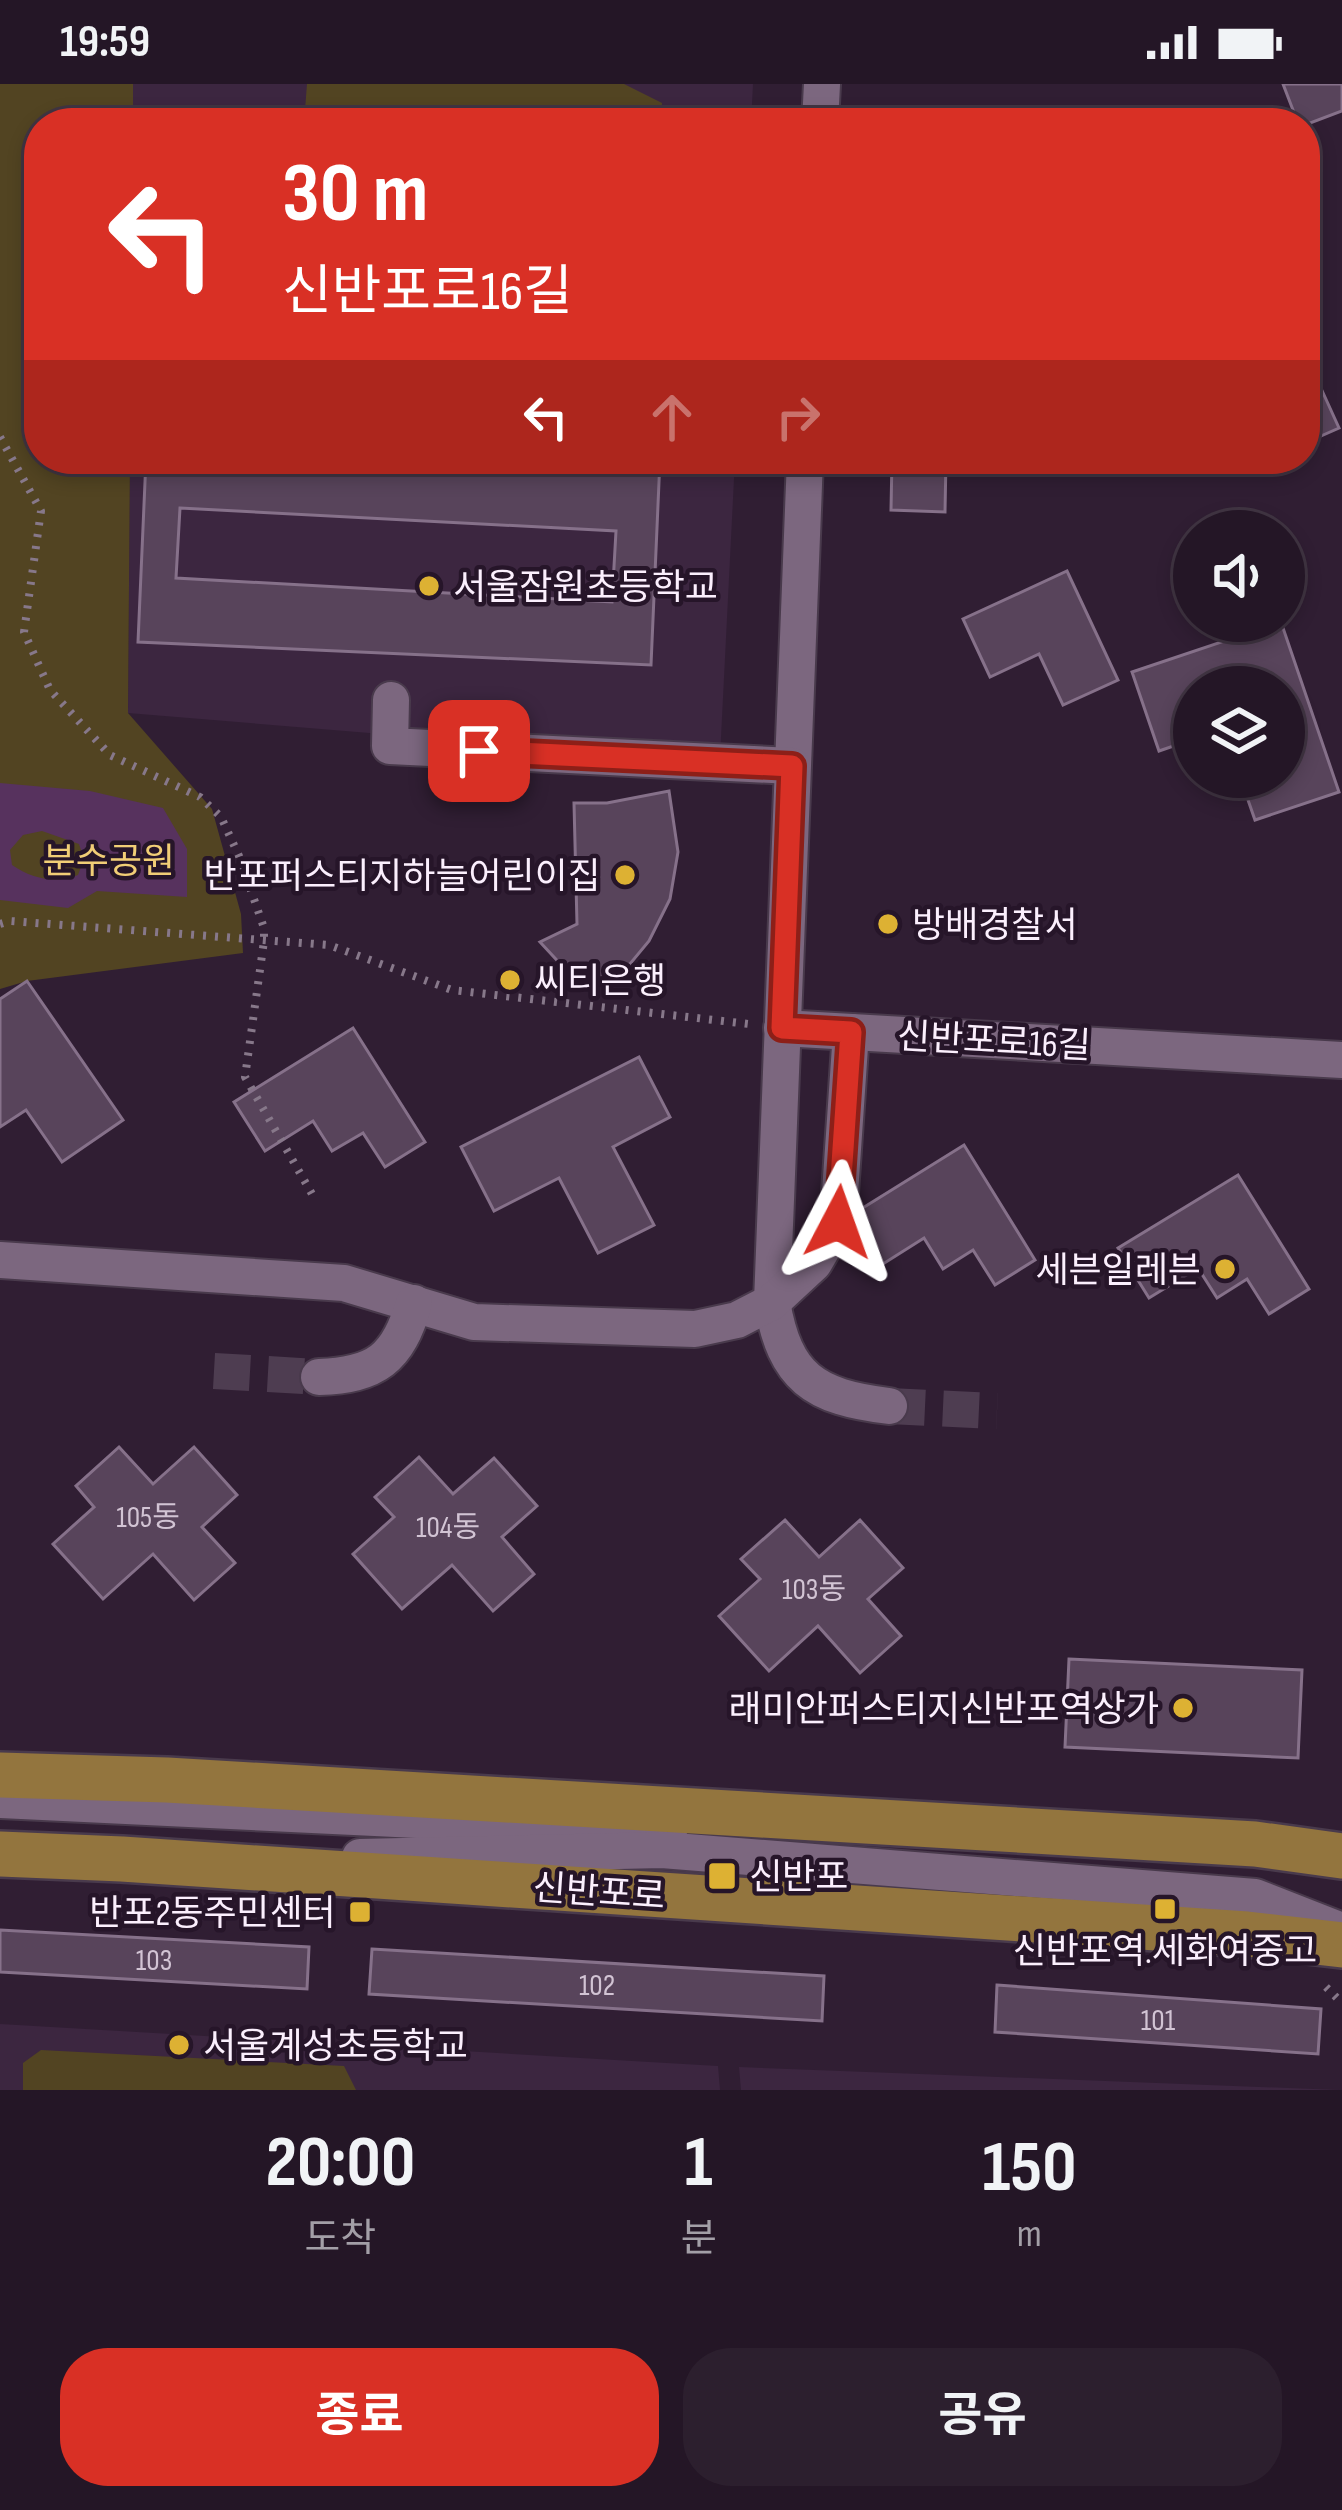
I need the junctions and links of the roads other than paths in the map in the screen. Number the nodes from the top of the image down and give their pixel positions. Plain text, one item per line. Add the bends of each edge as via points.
1 (804, 474) edge
2 (391, 700) dead end
3 (792, 766) junction
4 (782, 1028) junction
5 (851, 1032) junction
6 (1342, 1060) edge
7 (0, 1260) edge
8 (772, 1302) junction
9 (414, 1304) junction
10 (319, 1377) tunnel mouth
11 (889, 1406) tunnel mouth
12 (0, 1774) edge
13 (0, 1800) edge
14 (0, 1854) edge
15 (1342, 1856) edge
16 (122, 1859) junction
17 (1342, 1879) edge
18 (1255, 1897) junction
19 (1342, 1906) edge
20 (1342, 1931) edge
21 (1342, 1945) edge

1 - 3 street
2 - 3 street via 390,746
3 - 4 street
4 - 5 street, 신반포로16길
4 - 8 street
5 - 6 street, 신반포로16길
5 - 8 street via 838,1222 814,1263
7 - 9 street via 344,1283
8 - 9 street via 695,1329 474,1322
8 - 11 street via 779,1344 807,1382 850,1402
9 - 10 street via 405,1335 384,1360 356,1376
12 - 15 main road via 1255,1844
13 - 17 street via 1255,1862
14 - 16 main road, 신반포로
16 - 18 street via 662,1850
16 - 21 main road, 신반포로
18 - 19 street
18 - 20 street

